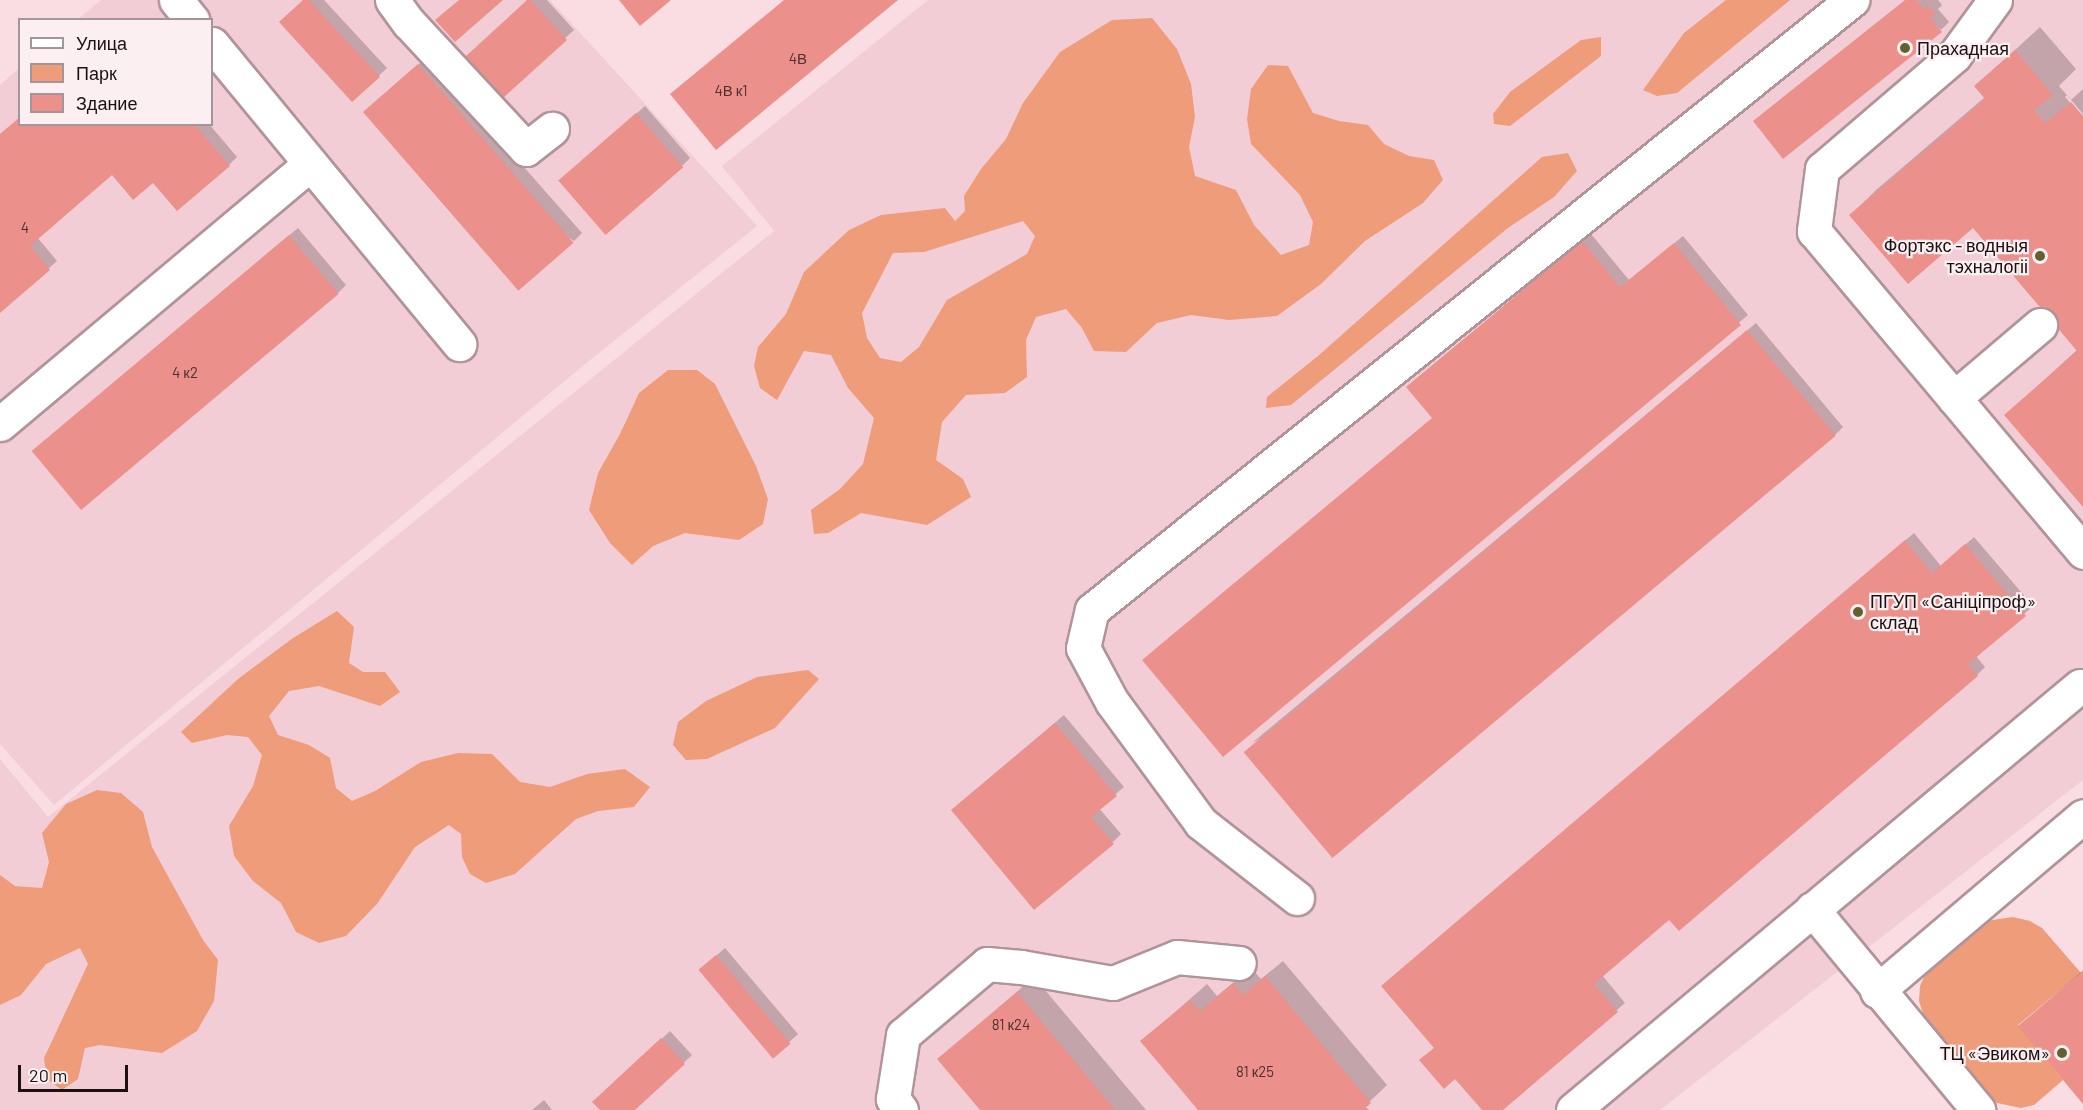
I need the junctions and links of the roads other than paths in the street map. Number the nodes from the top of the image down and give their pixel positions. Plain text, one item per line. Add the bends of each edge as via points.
1 (176, 0) edge
2 (392, 0) edge
3 (1852, 0) edge
4 (1995, 0) edge
5 (190, 18) edge
6 (213, 45) edge
7 (552, 129) dead end
8 (310, 164) junction
9 (2040, 325) dead end
10 (459, 344) dead end
11 (1954, 398) junction
12 (0, 424) edge
13 (2083, 552) edge
14 (2080, 686) dead end
15 (2083, 816) edge
16 (1297, 898) dead end
17 (1812, 909) junction
18 (1239, 963) dead end
19 (1877, 991) junction
20 (901, 1110) edge
21 (1573, 1110) edge
22 (1978, 1110) edge

1 - 5 lane
2 - 7 lane via 526,149
3 - 16 lane via 1092,610 1083,648 1112,702 1201,823
4 - 11 lane via 1954,56 1822,169 1814,231
6 - 8 lane
8 - 10 lane
8 - 12 lane
9 - 11 lane
11 - 13 lane
14 - 17 lane
15 - 19 lane
17 - 19 lane
17 - 21 lane
18 - 20 lane via 1177,957 1113,984 987,964 903,1035 893,1099
19 - 22 lane

